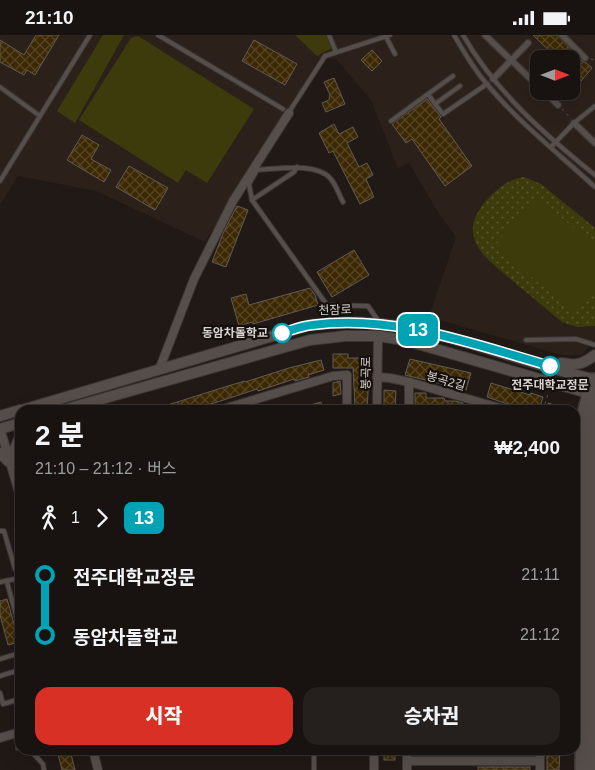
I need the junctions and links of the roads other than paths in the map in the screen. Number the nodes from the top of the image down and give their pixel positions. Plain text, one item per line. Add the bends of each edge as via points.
1 (90, 35) edge
2 (158, 35) edge
3 (329, 35) edge
4 (390, 35) edge
5 (454, 35) edge
6 (463, 35) edge
7 (485, 35) edge
8 (562, 35) edge
9 (385, 36) edge
10 (528, 43) dead end
11 (336, 52) junction
12 (395, 54) dead end
13 (585, 58) dead end
14 (511, 61) junction
15 (453, 76) dead end
16 (493, 79) junction
17 (530, 79) edge
18 (487, 84) junction
19 (460, 86) dead end
20 (0, 87) edge
21 (428, 94) junction
22 (554, 100) edge
23 (435, 103) junction
24 (558, 105) road end
25 (595, 106) edge
26 (286, 111) junction
27 (40, 116) junction
28 (391, 121) dead end
29 (574, 123) junction
30 (555, 142) junction
31 (595, 143) edge
32 (551, 147) junction
33 (297, 167) junction
34 (254, 171) junction
35 (595, 175) edge
36 (0, 181) edge
37 (595, 187) edge
38 (252, 200) junction
39 (343, 202) dead end
40 (380, 323) junction
41 (378, 336) junction
42 (526, 340) dead end
43 (595, 345) edge
44 (595, 355) edge
45 (558, 368) junction
46 (159, 370) junction
47 (373, 377) junction
48 (594, 377) edge
49 (409, 382) junction
50 (593, 396) edge
51 (38, 405) edge
52 (80, 405) edge
53 (242, 405) edge
54 (347, 405) edge
55 (376, 405) edge
56 (409, 405) edge
57 (490, 405) edge
58 (15, 412) edge
59 (0, 416) edge
60 (15, 424) edge
61 (0, 429) edge
62 (595, 432) edge
63 (15, 448) edge
64 (591, 449) junction
65 (580, 450) edge
66 (0, 453) edge
67 (9, 462) junction
68 (15, 481) edge
69 (0, 531) edge
70 (580, 533) edge
71 (15, 569) dead end
72 (15, 580) edge
73 (0, 582) edge
74 (7, 582) junction
75 (15, 612) edge
76 (586, 628) edge
77 (15, 654) edge
78 (0, 659) edge
79 (15, 671) edge
80 (0, 676) edge
81 (0, 693) edge
82 (15, 700) edge
83 (15, 734) edge
84 (0, 738) edge
85 (35, 755) edge
86 (94, 755) edge
87 (314, 755) edge
88 (374, 755) edge
89 (407, 755) edge
90 (540, 755) edge
91 (407, 761) junction
92 (540, 761) junction
93 (44, 770) edge
94 (98, 770) edge
95 (314, 770) edge
96 (374, 770) edge
97 (407, 770) edge
98 (540, 770) edge
99 (581, 770) edge
100 (592, 770) edge

1 - 27 lane
2 - 26 lane
3 - 11 lane
4 - 9 lane
5 - 18 lane via 469,62
6 - 16 lane
7 - 14 street
8 - 13 street
9 - 11 lane
9 - 12 lane
10 - 14 street
11 - 26 lane via 325,55
14 - 16 street
14 - 17 street
15 - 21 lane
16 - 30 lane
18 - 23 lane via 443,114
18 - 32 lane
19 - 23 lane
20 - 27 lane
21 - 23 lane
21 - 28 lane
22 - 24 street
25 - 29 lane
26 - 34 street
27 - 36 lane
29 - 30 lane
29 - 31 street
30 - 32 lane
30 - 35 lane
32 - 37 lane
33 - 34 lane
33 - 38 lane
33 - 39 lane via 316,169 330,177
34 - 38 lane via 249,184
34 - 46 street via 233,201 194,279
38 - 40 lane via 327,305 368,306
40 - 45 street, 천잠로 via 430,333
40 - 46 street, 천잠로 via 310,325
41 - 47 street, 봉곡로
41 - 50 street via 430,347
41 - 52 street via 310,339
42 - 43 lane via 576,339
44 - 45 street via 583,363 561,363
45 - 48 street, 천잠로
46 - 51 street, 천잠로
47 - 49 street, 봉곡2길
47 - 55 street, 봉곡로
48 - 50 main road
49 - 56 street
49 - 57 street, 봉곡2길
50 - 64 street
50 - 65 main road via 581,424
53 - 54 street via 333,376 347,375
58 - 59 street, 천잠로
60 - 61 street
61 - 67 street
62 - 64 main road
63 - 67 street
64 - 76 main road
66 - 67 street
67 - 68 street
69 - 71 lane via 4,531
70 - 76 main road
72 - 74 lane
73 - 74 lane
74 - 75 lane
76 - 99 main road
76 - 100 main road
77 - 78 lane
79 - 80 lane
81 - 82 lane via 3,704
83 - 84 street
85 - 93 lane
86 - 94 street
87 - 95 lane
88 - 96 street
89 - 91 street
90 - 92 street
91 - 92 street
91 - 97 street
92 - 98 street

